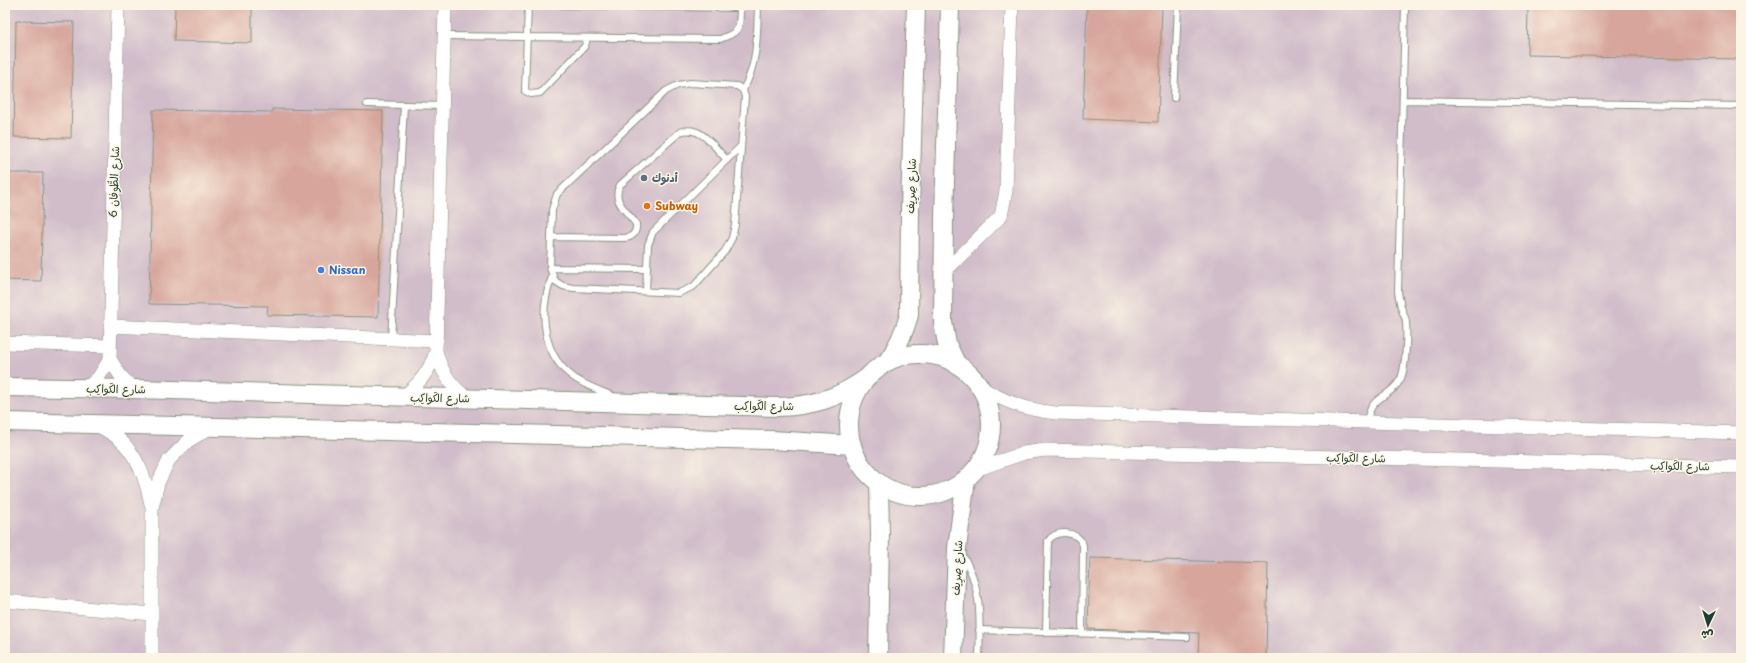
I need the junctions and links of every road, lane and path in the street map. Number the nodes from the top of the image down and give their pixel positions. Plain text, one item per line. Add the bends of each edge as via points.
1 (118, 5) edge
2 (445, 5) edge
3 (528, 5) edge
4 (562, 5) edge
5 (758, 5) edge
6 (916, 5) edge
7 (950, 5) edge
8 (1012, 5) edge
9 (1178, 5) edge
10 (1405, 5) edge
11 (740, 6) edge
12 (444, 36) junction
13 (527, 37) junction
14 (587, 38) junction
15 (743, 90) junction
16 (1174, 98) dead end
17 (1403, 100) junction
18 (367, 104) dead end
19 (404, 105) junction
20 (443, 106) junction
21 (1741, 106) edge
22 (742, 146) junction
23 (727, 160) junction
24 (551, 237) junction
25 (550, 268) junction
26 (647, 269) junction
27 (944, 272) junction
28 (552, 277) junction
29 (646, 291) junction
30 (110, 326) junction
31 (392, 339) junction
32 (5, 343) edge
33 (110, 346) junction
34 (437, 346) junction
35 (110, 359) junction
36 (888, 362) junction
37 (957, 364) junction
38 (868, 376) junction
39 (979, 386) junction
40 (5, 387) edge
41 (86, 388) junction
42 (134, 389) junction
43 (402, 398) junction
44 (470, 399) junction
45 (627, 403) junction
46 (5, 422) edge
47 (1367, 422) junction
48 (97, 425) junction
49 (210, 428) junction
50 (1741, 433) edge
51 (852, 445) junction
52 (1741, 468) edge
53 (970, 474) junction
54 (879, 483) junction
55 (152, 508) junction
56 (957, 548) junction
57 (5, 601) edge
58 (152, 614) junction
59 (979, 630) junction
60 (1046, 633) junction
61 (1082, 634) junction
62 (1187, 637) dead end
63 (152, 658) edge
64 (878, 658) edge
65 (953, 658) edge
66 (979, 658) edge

1 - 30 street, شارع الطُّوفان 6
2 - 12 street
3 - 13 lane
4 - 11 lane
5 - 15 lane via 755,58
6 - 36 street, شارع صِرِيف via 909,315 902,337
7 - 27 street
8 - 27 street via 1006,191 1001,216
9 - 16 lane
10 - 17 lane
11 - 14 lane via 739,27 733,34 720,39
12 - 13 lane
12 - 20 street
13 - 14 lane
13 - 14 lane via 525,91 530,94 540,93 585,46
15 - 22 lane via 746,97
15 - 24 lane via 733,85 691,83 666,90 557,194 552,210
17 - 21 lane
17 - 47 lane via 1398,292 1406,321 1404,367 1403,374 1394,387 1377,399 1372,406
18 - 19 lane
19 - 20 lane
19 - 31 lane
20 - 34 street
22 - 23 lane
22 - 29 lane via 735,225 729,245 690,289 679,293
23 - 24 lane via 700,132 680,132 618,189 619,203 636,224 632,236
23 - 26 lane via 656,226 648,245
24 - 25 lane
25 - 26 lane
25 - 28 lane
26 - 29 lane
27 - 37 street via 943,322 951,355
28 - 29 lane via 559,284 573,288
28 - 45 lane via 547,296 545,330 548,345 555,358 577,380
30 - 31 street
30 - 33 street, شارع الطُّوفان 6
31 - 34 street
32 - 33 street
33 - 35 street, شارع الطُّوفان 6
34 - 43 street via 424,377
34 - 44 street via 442,370 447,379
35 - 41 street via 98,378
35 - 42 street via 120,375
36 - 37 street via 915,354 944,358
36 - 38 street
37 - 39 street
38 - 45 street, شارع الكَواكِب via 835,397 798,406
38 - 51 street via 857,391 851,408 849,427
39 - 47 street via 998,398 1023,408 1056,413
39 - 53 street via 986,399 991,429 986,450
40 - 41 street, شارع الكَواكِب
41 - 42 street, شارع الكَواكِب
42 - 43 street, شارع الكَواكِب
43 - 44 street, شارع الكَواكِب
44 - 45 street, شارع الكَواكِب
46 - 48 street
47 - 50 street
48 - 49 street
48 - 55 street via 119,439 135,458 146,482
49 - 51 street via 772,440
49 - 55 street via 188,441 169,460 158,483
51 - 54 street via 862,466
52 - 53 street, شارع الكَواكِب via 1046,450 1024,453
53 - 54 street via 944,491 932,495 914,496
53 - 56 street, شارع صِرِيف
54 - 64 street
55 - 58 street
56 - 59 lane via 975,582 980,608
56 - 65 street, شارع صِرِيف
57 - 58 street
58 - 63 street
59 - 60 lane
59 - 66 lane
60 - 61 lane
60 - 61 lane via 1048,542 1057,534 1075,534 1081,538 1083,545
61 - 62 lane

